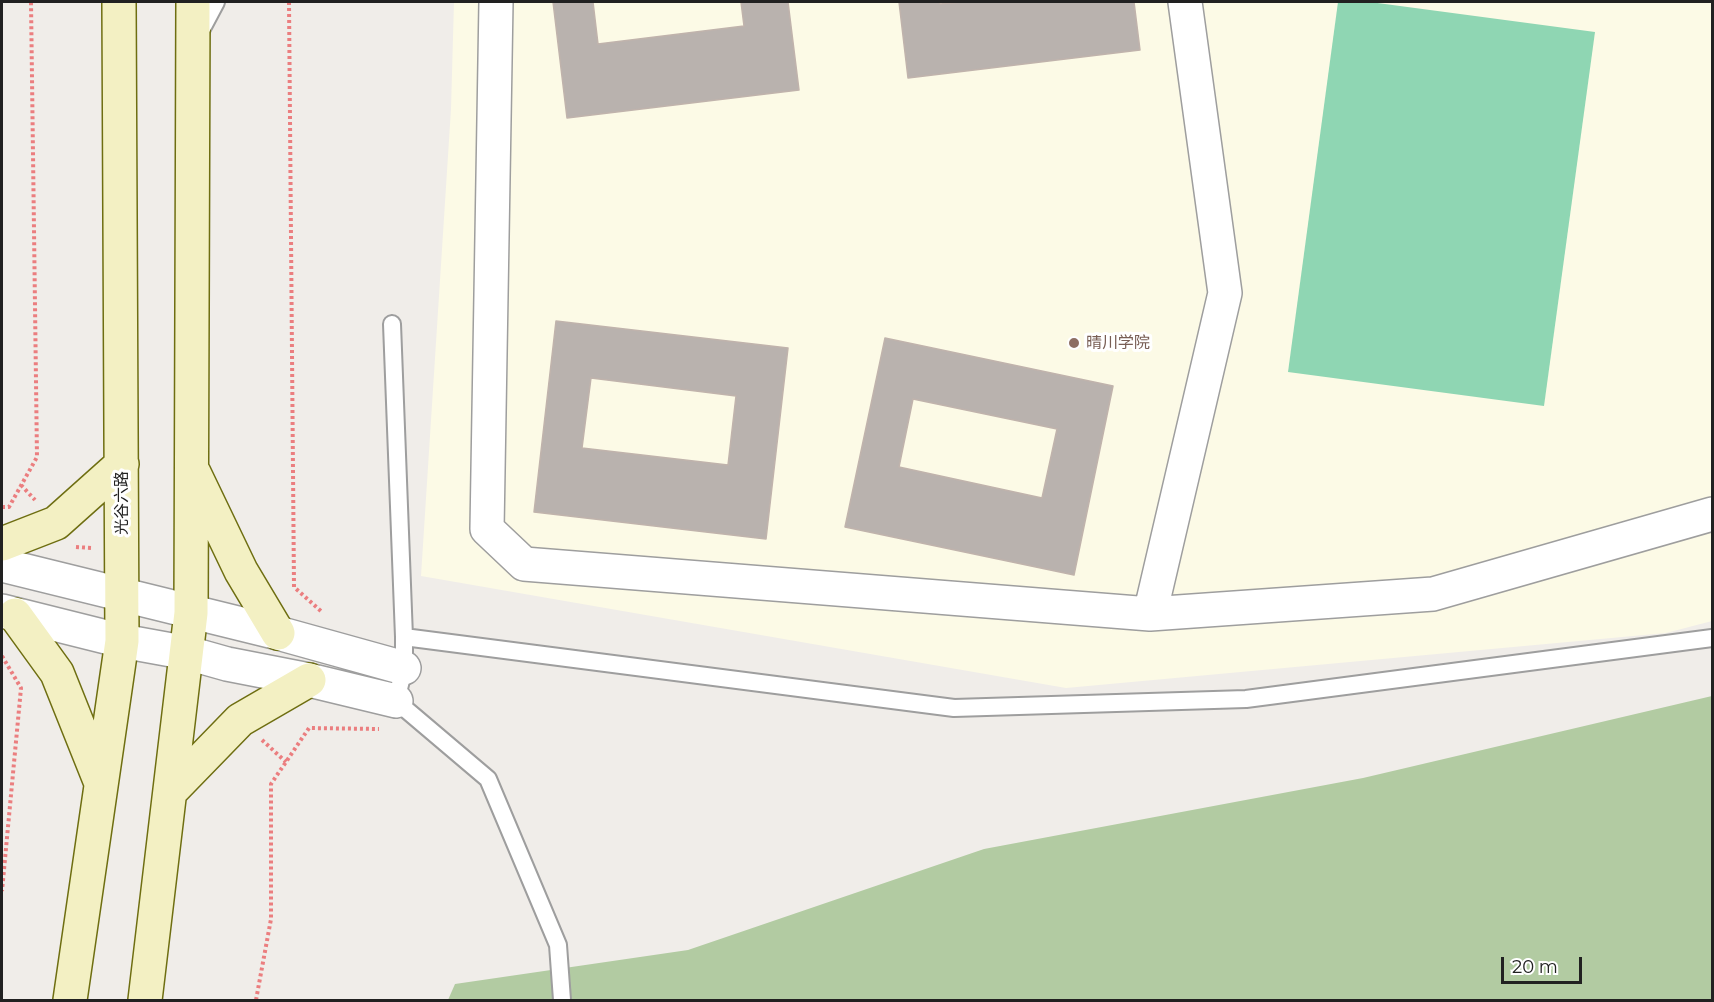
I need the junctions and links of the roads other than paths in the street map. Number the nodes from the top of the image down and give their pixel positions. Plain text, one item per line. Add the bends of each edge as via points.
1 (119, 2) edge
2 (193, 2) edge
3 (216, 2) edge
4 (496, 2) edge
5 (1185, 2) edge
6 (192, 48) junction
7 (392, 324) dead end
8 (122, 464) junction
9 (191, 467) junction
10 (1713, 514) edge
11 (2, 544) edge
12 (2, 565) edge
13 (124, 597) junction
14 (8, 613) edge
15 (190, 613) junction
16 (1150, 614) junction
17 (278, 633) junction
18 (1713, 638) edge
19 (122, 641) junction
20 (404, 652) junction
21 (188, 653) junction
22 (309, 680) junction
23 (396, 701) junction
24 (103, 787) junction
25 (171, 791) junction
26 (70, 1000) edge
27 (145, 1000) edge
28 (562, 1000) edge

1 - 8 main road, 光谷六路
2 - 6 main road
3 - 6 lane
4 - 16 street via 487,529 524,564
5 - 16 street via 1225,293
6 - 9 main road
7 - 20 lane
8 - 11 main road via 56,523
8 - 13 main road, 光谷六路
9 - 15 main road
9 - 17 main road via 241,571
10 - 16 street via 1433,594
12 - 13 street
13 - 15 street
13 - 19 main road, 光谷六路
14 - 19 street
14 - 24 main road via 57,673
15 - 17 street
15 - 21 main road
17 - 20 street
18 - 20 lane via 1246,699 954,708
19 - 21 street
19 - 24 main road, 光谷六路
20 - 23 lane
21 - 22 street
21 - 25 main road
22 - 23 street
22 - 25 main road via 240,720
23 - 28 lane via 488,779 558,945
24 - 26 main road, 光谷六路
25 - 27 main road

